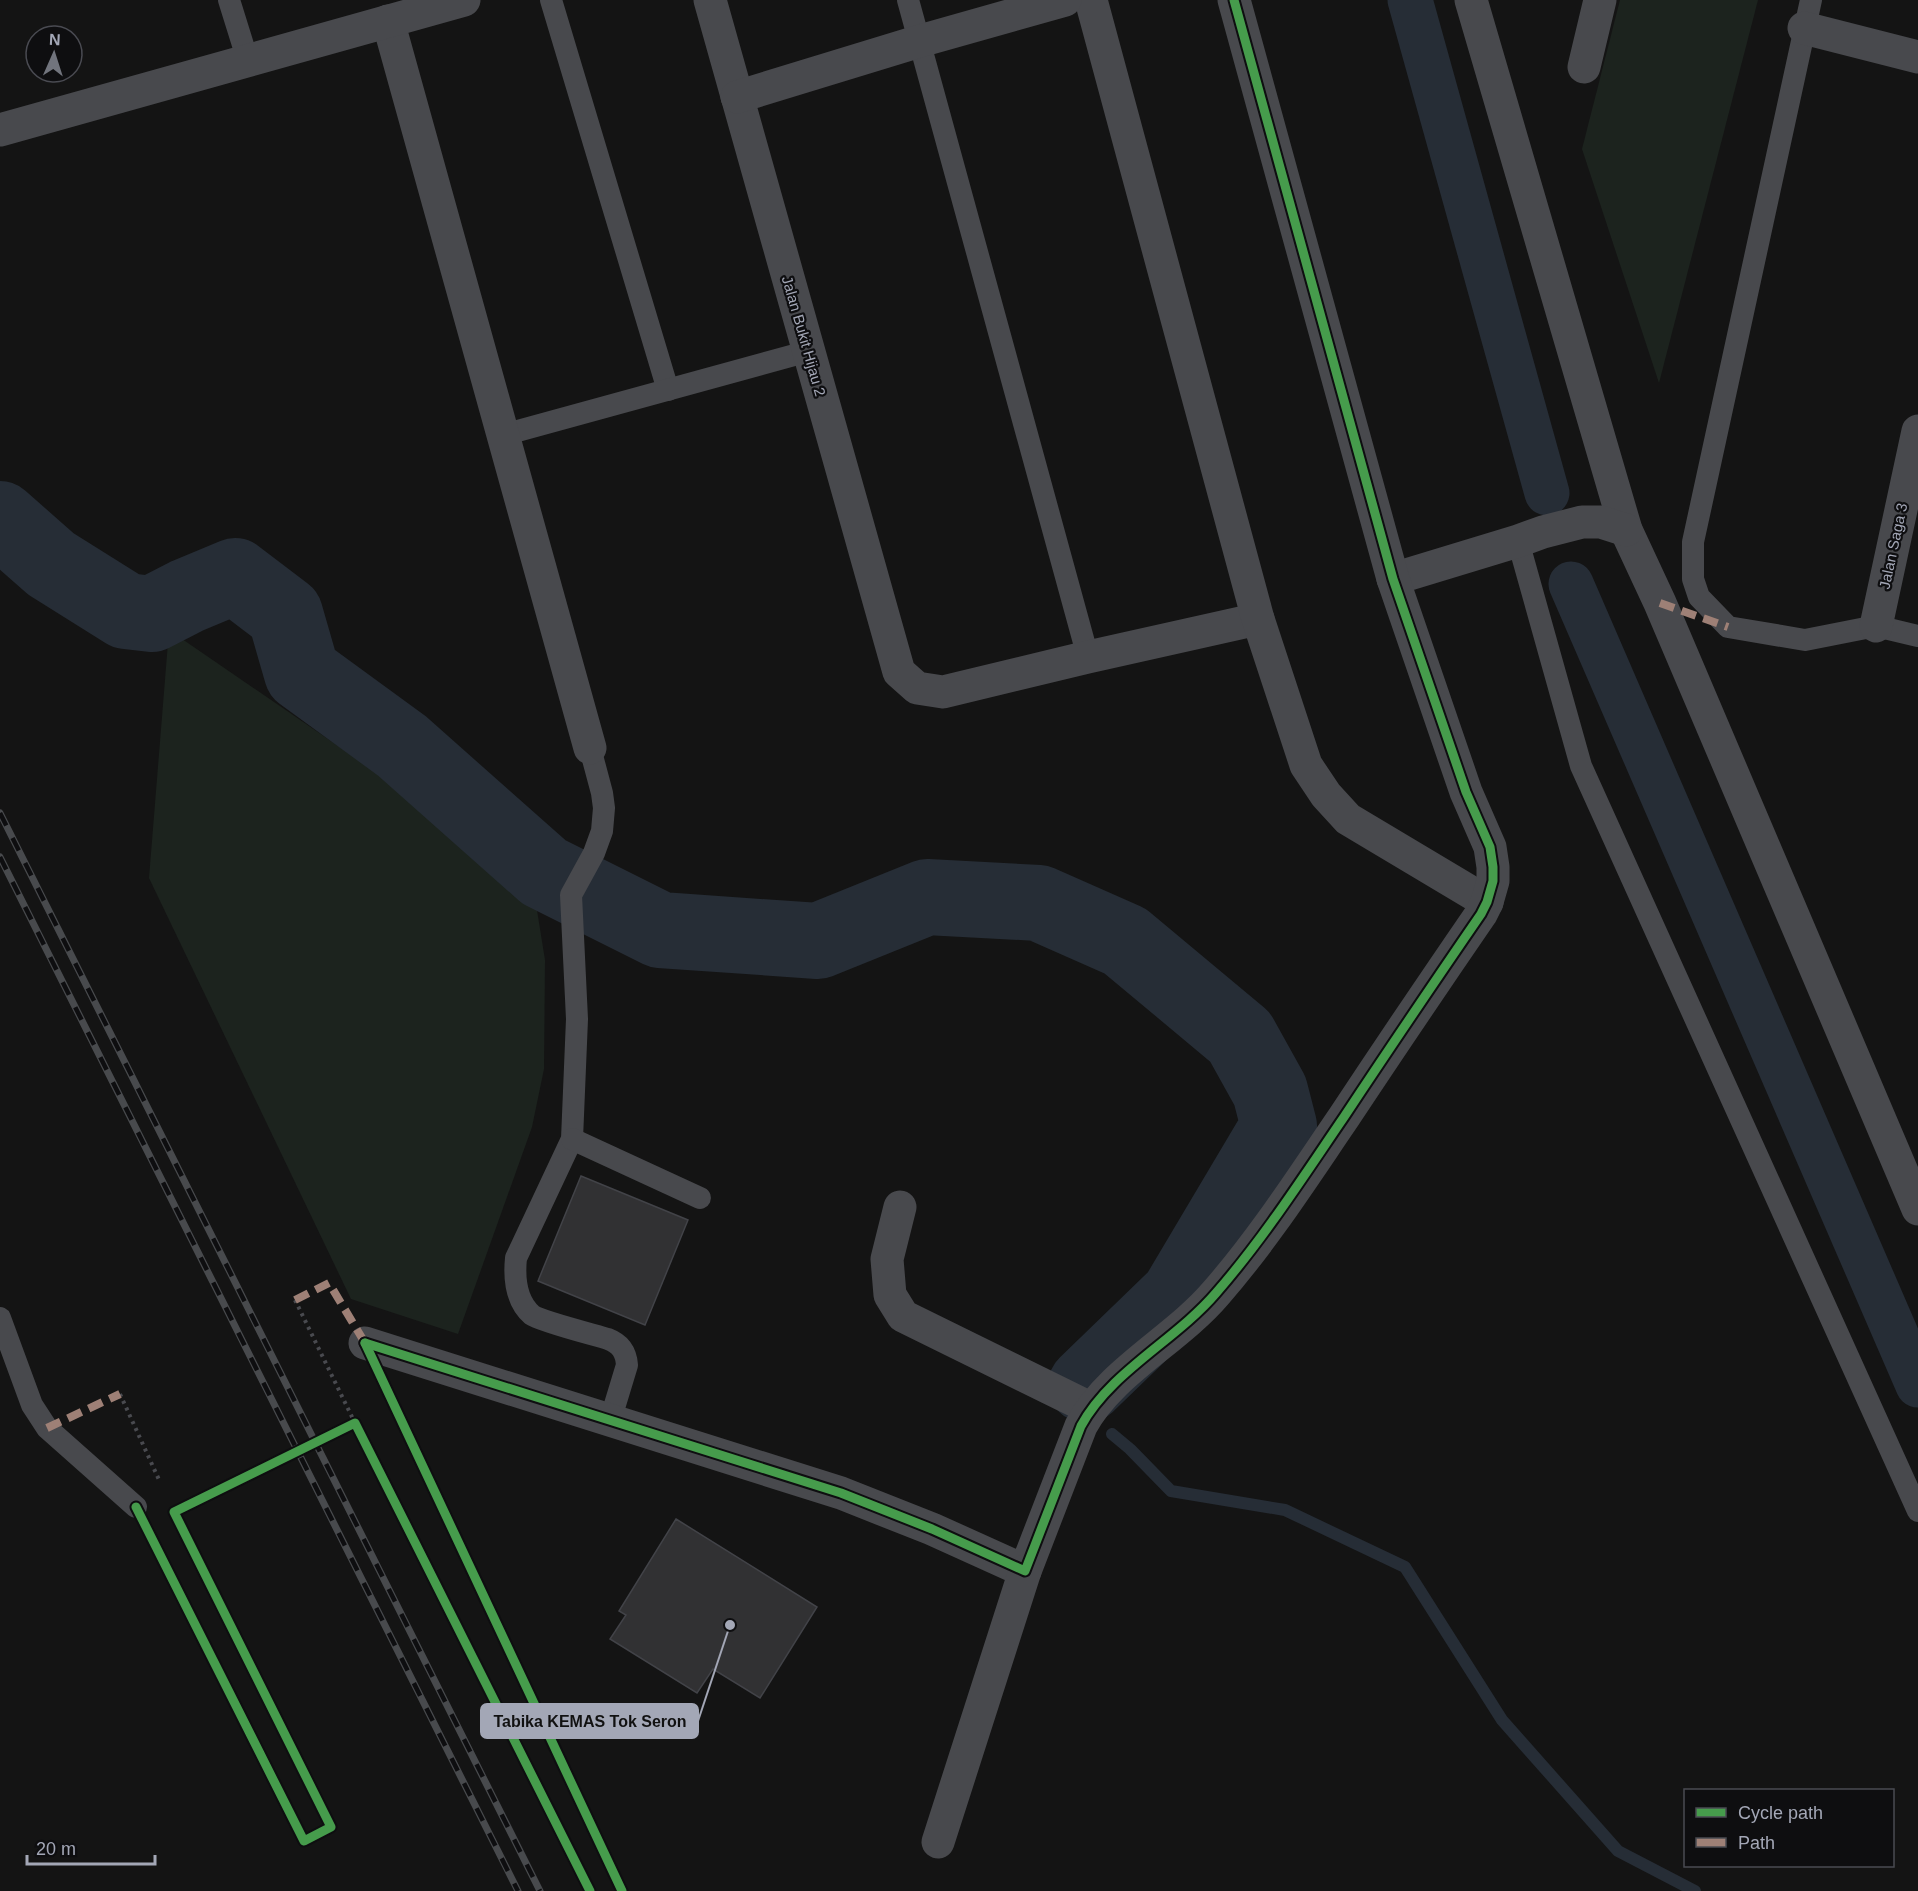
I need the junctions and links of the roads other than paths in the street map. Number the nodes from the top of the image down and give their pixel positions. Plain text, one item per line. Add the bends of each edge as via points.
1 (229, 0) edge
2 (464, 0) edge
3 (551, 0) edge
4 (710, 0) edge
5 (908, 0) edge
6 (1065, 0) edge
7 (1090, 0) edge
8 (1234, 0) edge
9 (1471, 0) edge
10 (1600, 0) edge
11 (1808, 14) edge
12 (388, 21) junction
13 (920, 41) junction
14 (1918, 57) edge
15 (248, 61) junction
16 (1584, 67) dead end
17 (737, 97) junction
18 (0, 130) edge
19 (808, 351) junction
20 (668, 390) junction
21 (1918, 431) edge
22 (503, 435) junction
23 (1626, 530) junction
24 (1518, 541) junction
25 (1393, 579) junction
26 (1258, 619) junction
27 (1876, 626) junction
28 (1918, 636) edge
29 (1088, 657) junction
30 (590, 748) joint
31 (1487, 902) junction
32 (572, 1138) junction
33 (700, 1198) dead end
34 (900, 1207) dead end
35 (1918, 1209) edge
36 (0, 1317) edge
37 (365, 1343) dead end
38 (1090, 1408) junction
39 (610, 1421) junction
40 (136, 1507) dead end
41 (1918, 1511) edge
42 (1025, 1571) junction
43 (938, 1842) dead end

1 - 15 lane
2 - 12 street
3 - 20 lane
4 - 17 street, Jalan Bukit Hijau 2
5 - 13 lane
6 - 13 street
7 - 26 street
8 - 25 street
9 - 23 street
10 - 16 street
11 - 14 street
11 - 27 lane via 1693,542 1693,579 1699,597 1728,627 1805,640
12 - 15 street
12 - 22 street
13 - 17 street
13 - 29 lane
15 - 18 street
17 - 19 street, Jalan Bukit Hijau 2
19 - 20 lane
19 - 29 street, Jalan Bukit Hijau 2 via 899,672 917,688 943,692
20 - 22 lane
21 - 27 street, Jalan Saga 3
22 - 30 street
23 - 24 street via 1601,522 1582,522
23 - 35 street
24 - 25 street
24 - 41 lane via 1581,766
25 - 31 street via 1466,792 1490,847 1493,881
26 - 29 street
26 - 31 street via 1306,765 1326,795 1348,819
27 - 28 lane
30 - 32 lane via 604,808 602,831 594,853 571,895 577,1019
31 - 38 street via 1267,1230 1215,1294
32 - 33 lane
32 - 39 lane via 516,1258 516,1288 533,1316 617,1342 623,1348 627,1365
34 - 38 street via 887,1259 891,1295 903,1316
36 - 40 lane via 32,1405 46,1428
37 - 39 street
38 - 42 street
39 - 42 street via 841,1493
42 - 43 street

